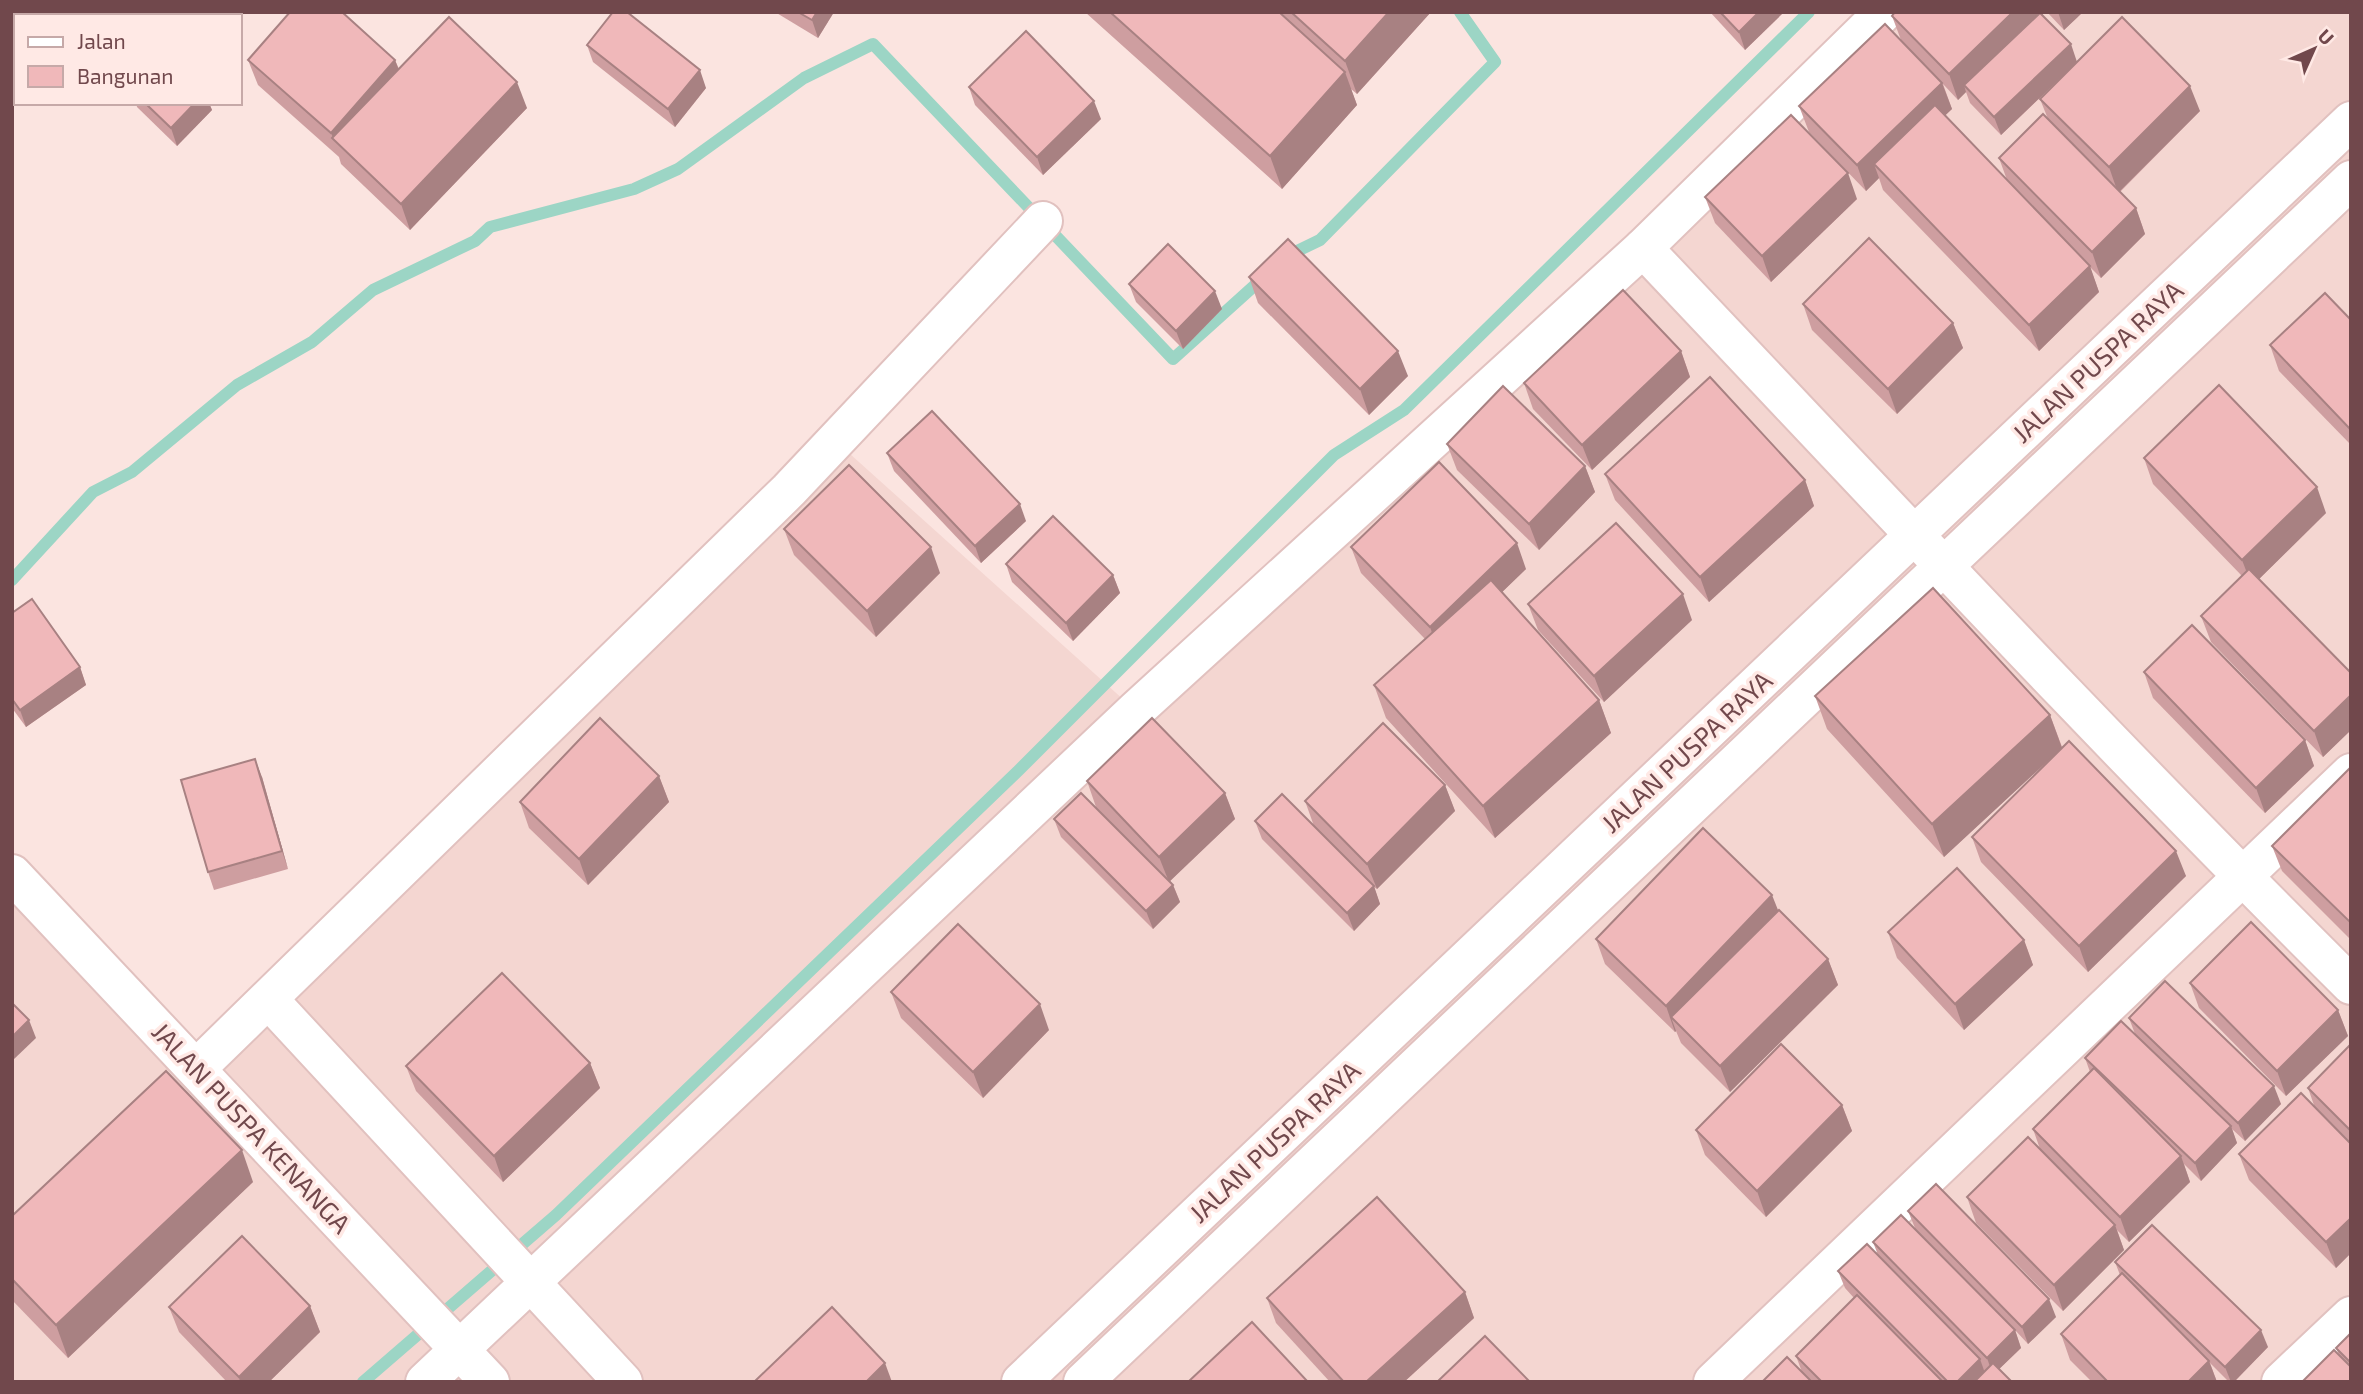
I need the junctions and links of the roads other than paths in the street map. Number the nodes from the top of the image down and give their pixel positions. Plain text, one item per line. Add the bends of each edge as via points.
1 (1884, 12) edge
2 (2351, 121) edge
3 (2351, 180) edge
4 (1043, 221) dead end
5 (1643, 248) junction
6 (1914, 534) junction
7 (1942, 567) junction
8 (2351, 773) edge
9 (12, 874) edge
10 (2240, 875) junction
11 (2351, 985) edge
12 (269, 1000) junction
13 (198, 1067) junction
14 (530, 1283) junction
15 (2351, 1315) edge
16 (460, 1349) junction
17 (425, 1382) edge
18 (490, 1382) edge
19 (623, 1382) edge
20 (1021, 1382) edge
21 (1083, 1382) edge
22 (1713, 1382) edge
23 (2281, 1382) edge

1 - 5 street
2 - 6 street, JALAN PUSPA RAYA
3 - 7 street, JALAN PUSPA RAYA
4 - 12 street via 789,490
5 - 6 street
5 - 14 street via 1136,710
6 - 7 street
6 - 20 street, JALAN PUSPA RAYA
7 - 10 street
7 - 21 street, JALAN PUSPA RAYA
8 - 10 street
9 - 13 street, JALAN PUSPA KENANGA
10 - 11 street
10 - 22 street
12 - 13 street
12 - 14 street
13 - 16 street, JALAN PUSPA KENANGA
14 - 16 street
14 - 19 street
15 - 23 street
16 - 17 street
16 - 18 street, JALAN PUSPA KENANGA

